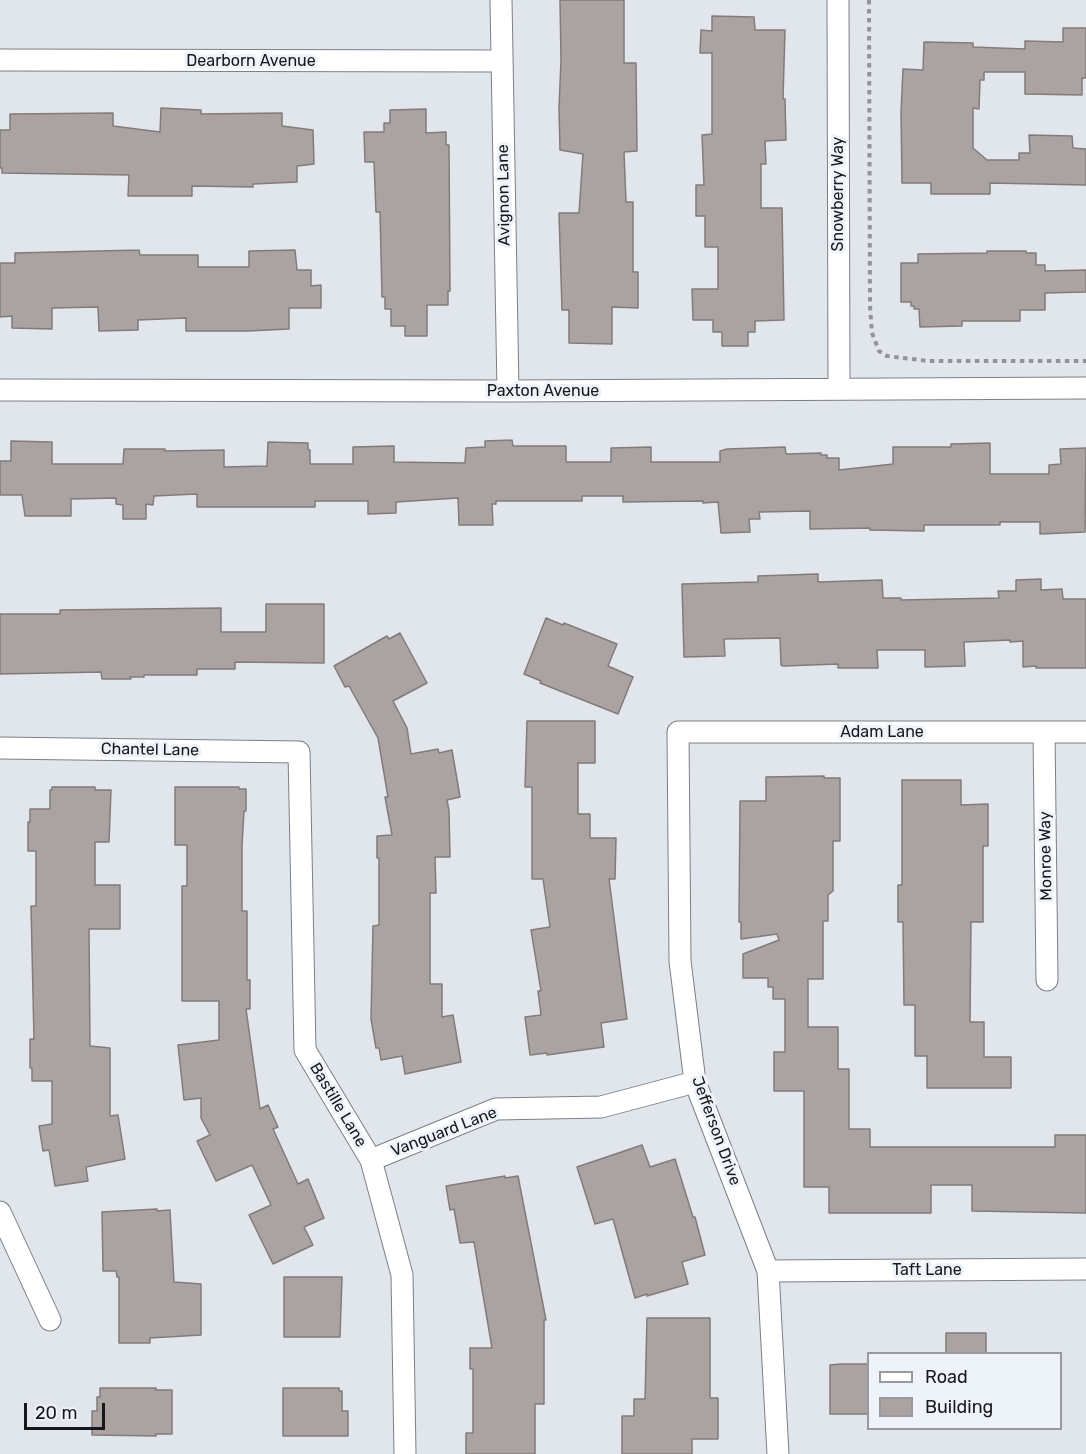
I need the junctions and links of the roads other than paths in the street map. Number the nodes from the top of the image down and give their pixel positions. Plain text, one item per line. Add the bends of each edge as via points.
1 (501, 0) edge
2 (838, 0) edge
3 (0, 60) edge
4 (501, 61) junction
5 (838, 388) junction
6 (1086, 388) edge
7 (0, 390) edge
8 (508, 391) junction
9 (678, 732) joint
10 (1044, 732) junction
11 (1086, 732) edge
12 (0, 748) edge
13 (299, 752) joint
14 (1047, 980) dead end
15 (695, 1082) junction
16 (371, 1160) junction
17 (0, 1212) edge
18 (1086, 1269) edge
19 (768, 1271) junction
20 (50, 1320) dead end
21 (405, 1454) edge
22 (778, 1454) edge

1 - 4 street, Avignon Lane
2 - 5 street, Snowberry Way
3 - 4 street, Dearborn Avenue
4 - 8 street, Avignon Lane
5 - 6 street, Paxton Avenue
5 - 8 street, Paxton Avenue
7 - 8 street, Paxton Avenue
9 - 10 street, Adam Lane
9 - 15 street, Jefferson Drive via 680,961
10 - 11 street, Adam Lane
10 - 14 street, Monroe Way
12 - 13 street, Chantel Lane
13 - 16 street, Bastille Lane via 305,1050
15 - 16 street, Vanguard Lane via 601,1107 496,1109
15 - 19 street, Jefferson Drive
16 - 21 street, Bastille Lane via 402,1275
17 - 20 street
18 - 19 street, Taft Lane
19 - 22 street, Jefferson Drive

